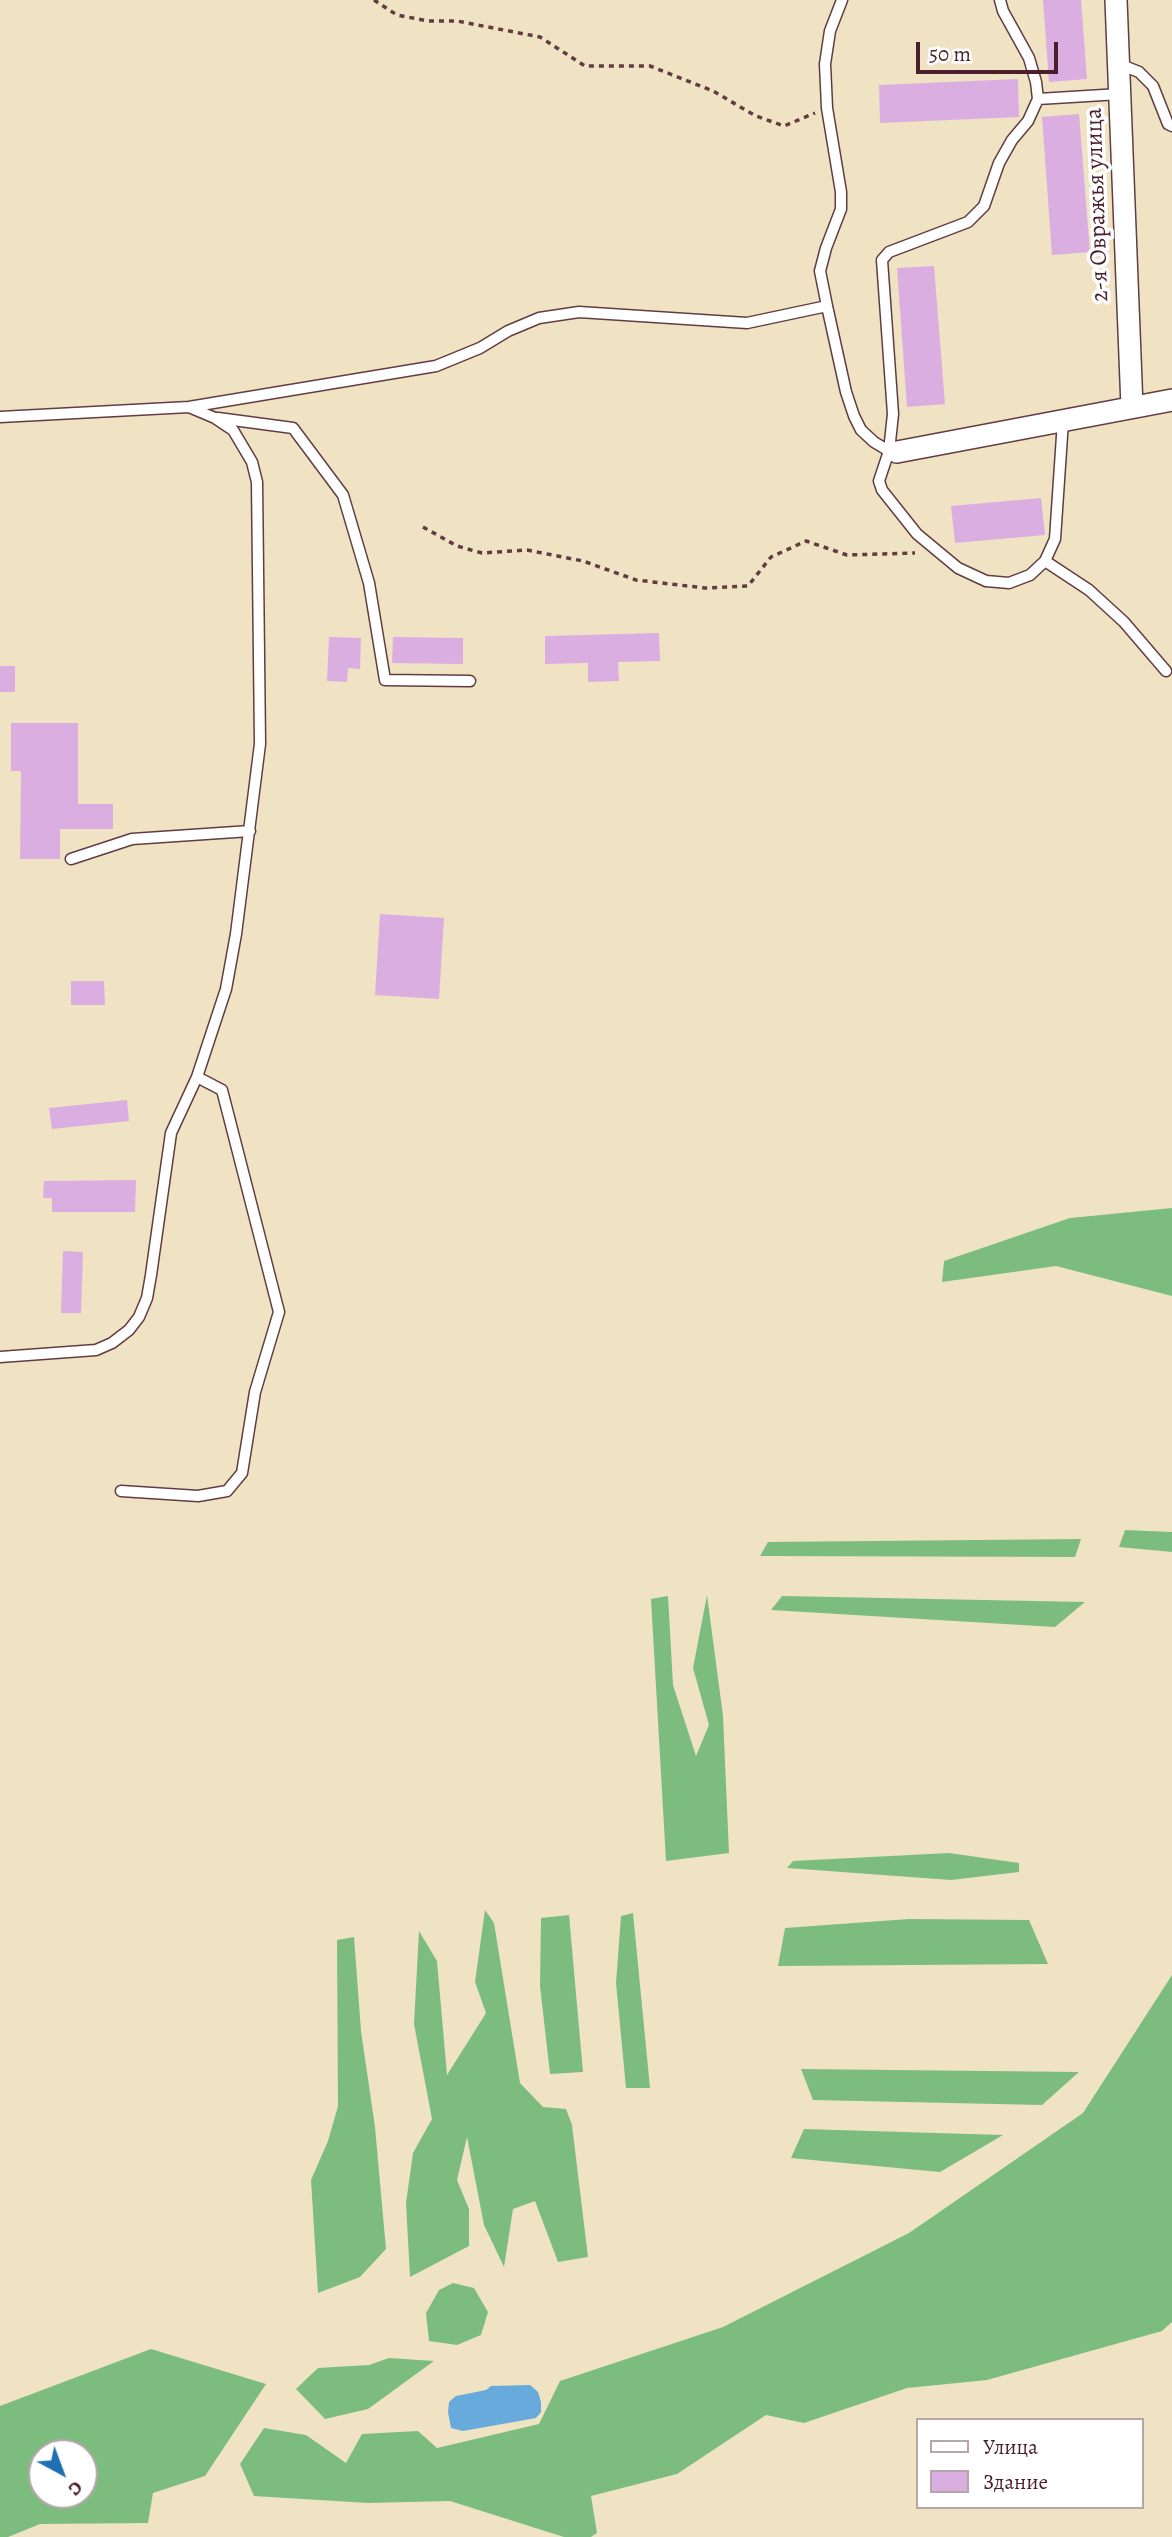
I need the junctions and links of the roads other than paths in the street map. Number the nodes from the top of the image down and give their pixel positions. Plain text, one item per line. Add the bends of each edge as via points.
1 (842, 0) edge
2 (1000, 0) edge
3 (1116, 0) edge
4 (1119, 64) junction
5 (1120, 94) junction
6 (1038, 99) junction
7 (1172, 126) edge
8 (827, 306) junction
9 (1172, 400) edge
10 (188, 407) junction
11 (1132, 407) junction
12 (0, 417) edge
13 (215, 418) junction
14 (1063, 421) junction
15 (893, 452) junction
16 (1045, 561) junction
17 (1166, 671) dead end
18 (470, 681) dead end
19 (250, 831) junction
20 (71, 859) dead end
21 (197, 1077) junction
22 (0, 1357) edge
23 (121, 1491) dead end

1 - 8 lane via 830,30 825,64 827,108 841,191 841,209 820,271
2 - 6 lane via 1029,58
3 - 4 street, 2-я Овражья улица
4 - 5 street, 2-я Овражья улица
4 - 7 lane via 1139,72 1153,86
5 - 6 lane
5 - 11 street, 2-я Овражья улица
6 - 15 lane via 999,163 984,206 968,222 889,252 883,260
8 - 10 lane via 747,323 579,312 539,318 436,366
8 - 15 lane via 854,416 861,430
9 - 11 street
10 - 12 lane
10 - 13 lane
11 - 14 street
13 - 18 lane via 293,428 343,495 369,583 385,680
13 - 19 lane via 244,445 257,482 260,744
14 - 15 street
14 - 16 lane via 1055,539
15 - 16 lane via 879,481 882,490 917,534 958,568 986,582 1009,583 1030,575
16 - 17 lane via 1124,622
19 - 20 lane via 132,839
19 - 21 lane via 226,989
21 - 22 lane via 171,1133 151,1275 139,1317 120,1337 96,1350
21 - 23 lane via 222,1090 279,1312 255,1392 243,1473 227,1491 198,1496

